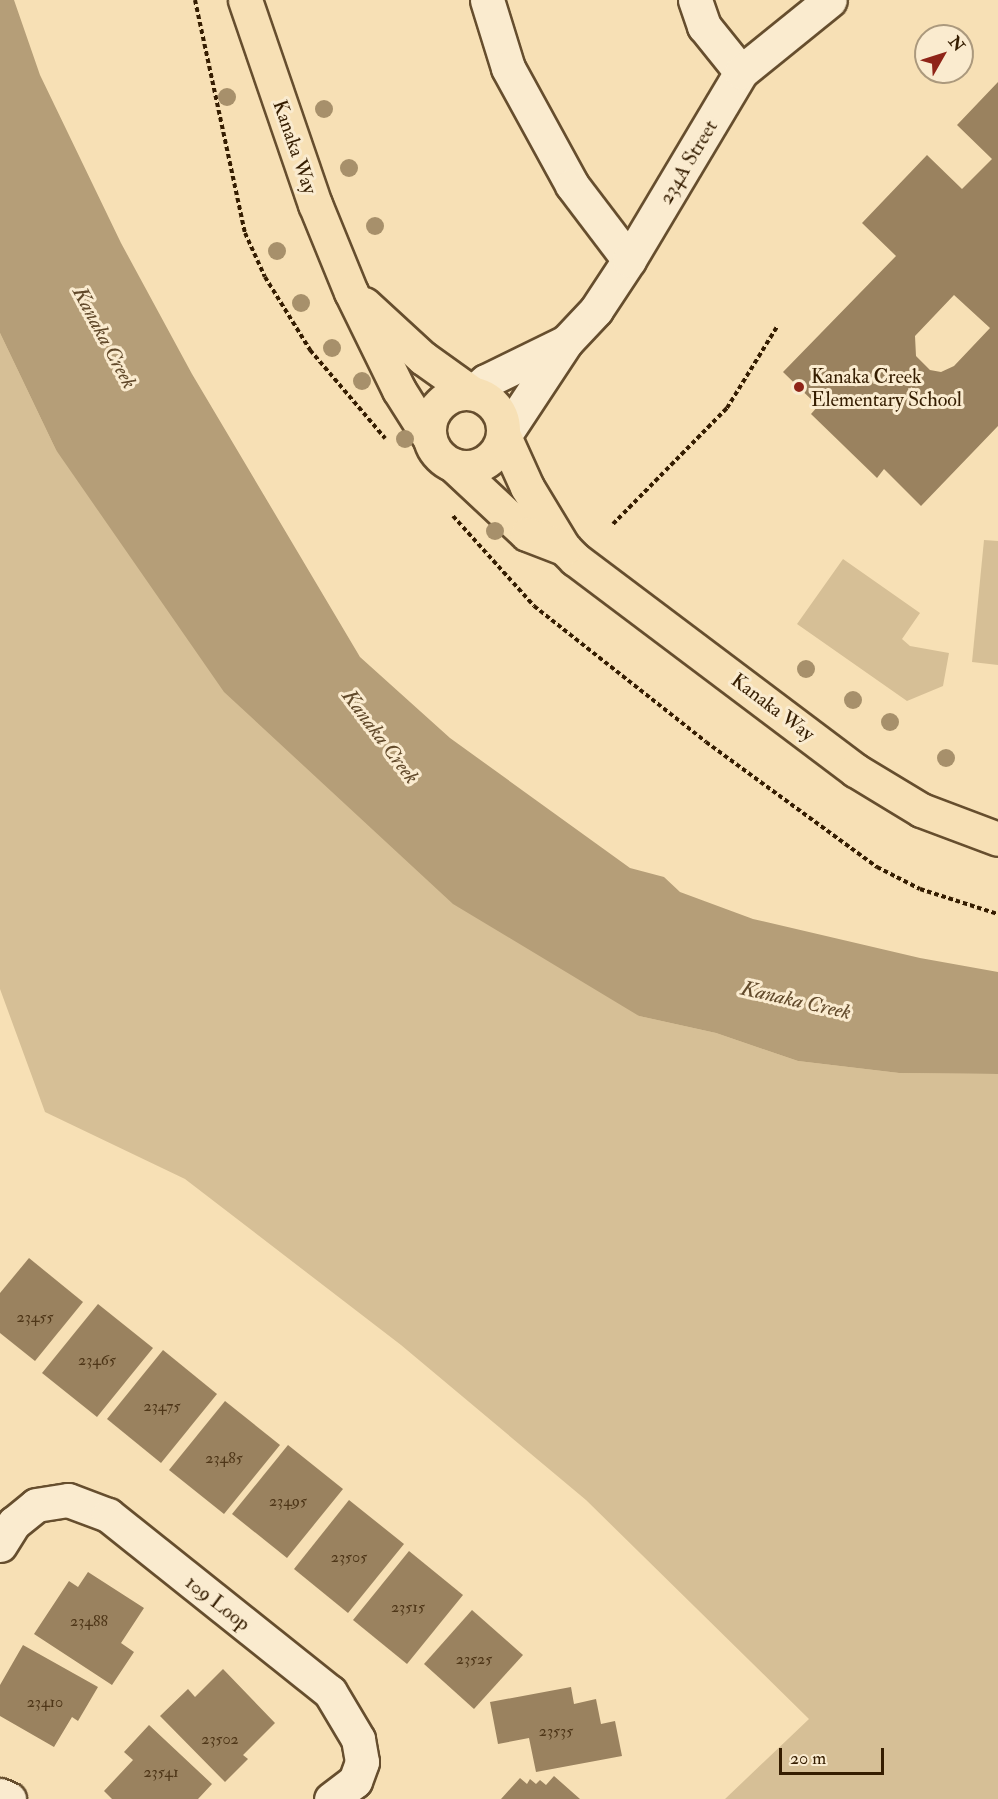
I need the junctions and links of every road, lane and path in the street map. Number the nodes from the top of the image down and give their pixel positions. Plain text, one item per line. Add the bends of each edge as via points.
1 (244, 0) edge
2 (487, 0) edge
3 (695, 0) edge
4 (830, 0) edge
5 (741, 72) junction
6 (629, 260) junction
7 (351, 292) junction
8 (778, 325) dead end
9 (566, 342) junction
10 (472, 393) junction
11 (504, 436) junction
12 (430, 439) junction
13 (453, 465) junction
14 (613, 524) dead end
15 (564, 548) junction
16 (998, 839) edge
17 (0, 1545) edge
18 (0, 1795) edge
19 (9, 1799) edge
20 (331, 1799) edge

1 - 7 main road, Kanaka Way via 315,204
2 - 6 street via 508,68 572,184
3 - 5 street via 704,26
4 - 5 street, 234A Street
5 - 6 street, 234A Street
6 - 9 street, 234A Street via 596,310
7 - 10 main road, Kanaka Way via 423,358
7 - 12 main road, Kanaka Way via 399,390
8 - 14 path via 727,408
9 - 10 street, 234A Street via 486,381
9 - 11 street, 234A Street
10 - 11 main road via 495,405 503,420
10 - 12 main road via 445,399 435,409
11 - 13 main road via 494,456 483,464
11 - 15 main road, Kanaka Way via 527,487
12 - 13 main road via 438,455
13 - 15 main road, Kanaka Way via 527,534
15 - 16 main road, Kanaka Way via 855,770 921,810
17 - 20 street, 109 Loop via 14,1523 36,1504 68,1500 108,1515 330,1692 358,1739 362,1762 355,1781
18 - 19 street

